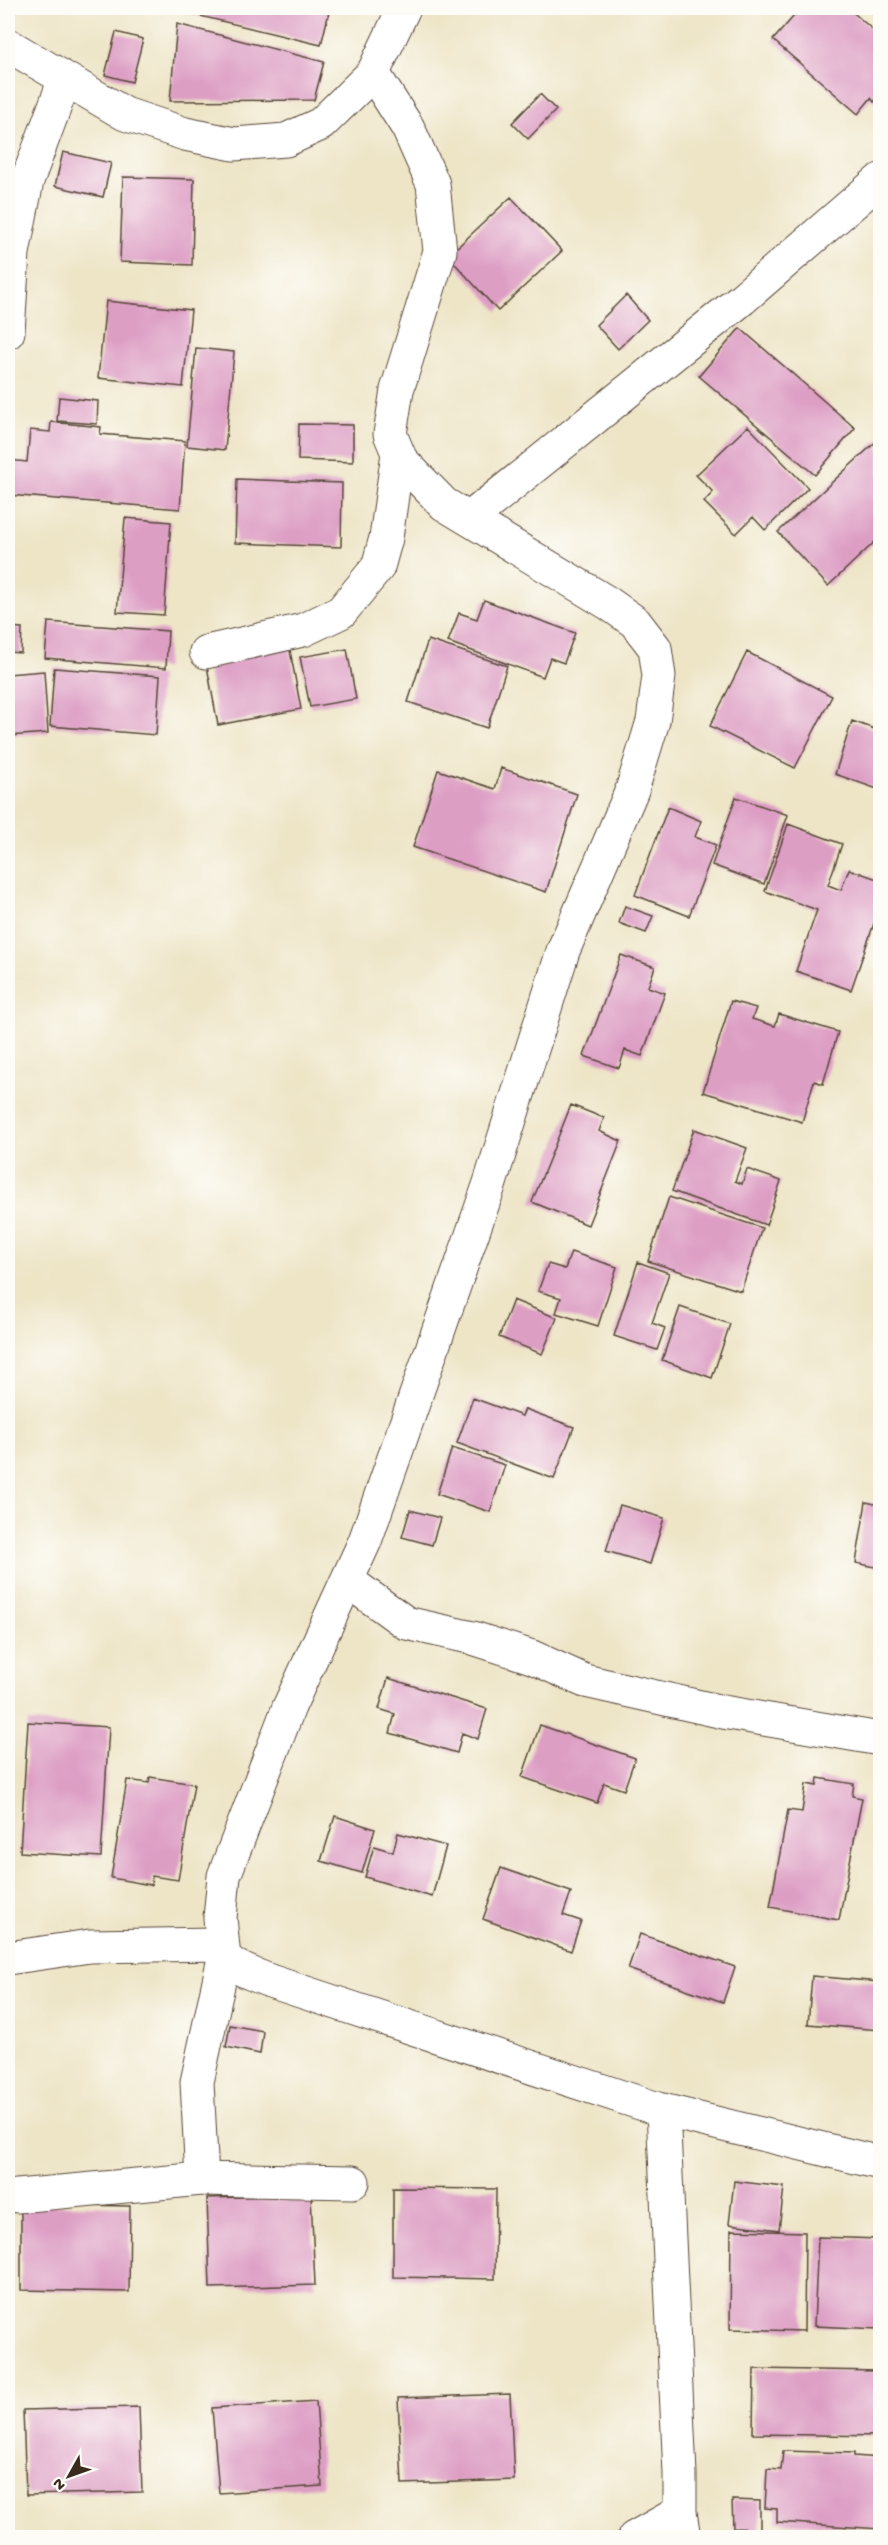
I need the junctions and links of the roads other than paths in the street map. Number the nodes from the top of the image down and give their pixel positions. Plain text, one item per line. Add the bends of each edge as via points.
1 (404, 8) edge
2 (8, 45) edge
3 (373, 73) junction
4 (65, 79) junction
5 (880, 180) edge
6 (8, 332) edge
7 (398, 453) junction
8 (469, 519) junction
9 (206, 652) dead end
10 (348, 1581) junction
11 (880, 1739) edge
12 (220, 1940) junction
13 (8, 1958) edge
14 (663, 2110) junction
15 (880, 2163) edge
16 (202, 2179) junction
17 (353, 2182) dead end
18 (17, 2196) dead end
19 (682, 2525) edge
20 (634, 2538) edge

1 - 3 street
2 - 4 street
3 - 4 street via 321,124 286,140 234,144 185,134 125,114
3 - 7 street via 408,128 433,184 440,251 397,390 390,434
4 - 6 street via 27,181 13,253
5 - 8 street via 742,299
7 - 8 street via 444,504
7 - 9 street via 378,567 341,612 303,630
8 - 10 street via 635,622 656,648 659,676 653,721 632,790 563,951 490,1183
10 - 11 street via 406,1623 532,1657 585,1681 723,1712
10 - 12 street via 289,1707 224,1876
12 - 13 street via 90,1947
12 - 14 street via 242,1969 270,1981
12 - 16 street via 196,2082
14 - 15 street
14 - 19 street
16 - 17 street
16 - 18 street
19 - 20 street

